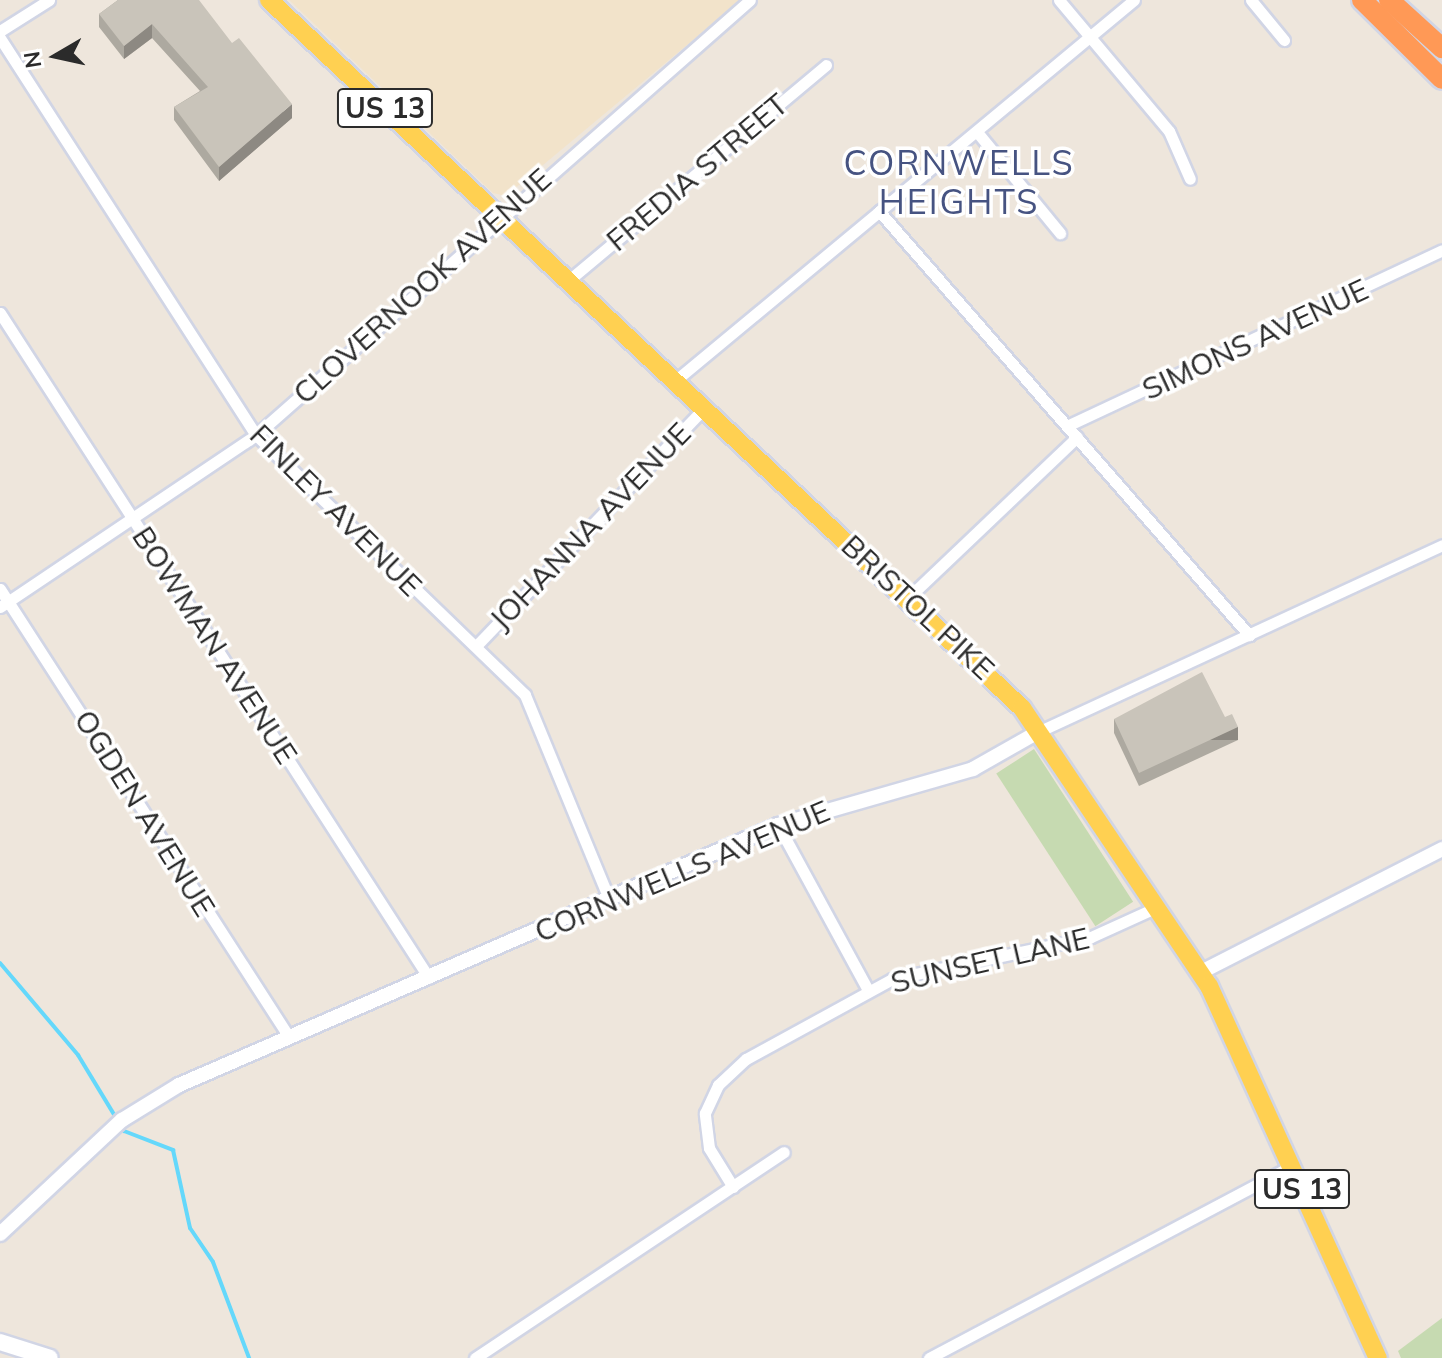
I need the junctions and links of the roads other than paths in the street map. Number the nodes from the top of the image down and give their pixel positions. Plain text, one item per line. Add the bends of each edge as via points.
1 (49, 0) edge
2 (269, 0) edge
3 (750, 0) edge
4 (1059, 0) edge
5 (1134, 0) edge
6 (1251, 0) edge
7 (1362, 0) edge
8 (1389, 0) edge
9 (0, 31) edge
10 (1091, 35) junction
11 (0, 38) edge
12 (1284, 40) dead end
13 (1442, 48) edge
14 (826, 65) dead end
15 (1442, 79) edge
16 (977, 132) junction
17 (1190, 179) dead end
18 (879, 211) junction
19 (501, 216) junction
20 (1060, 233) dead end
21 (1442, 250) edge
22 (569, 280) junction
23 (0, 313) edge
24 (676, 380) junction
25 (705, 407) junction
26 (1067, 426) junction
27 (256, 435) junction
28 (1077, 437) junction
29 (133, 520) junction
30 (1442, 545) edge
31 (0, 589) edge
32 (909, 597) junction
33 (4, 604) edge
34 (1249, 635) junction
35 (476, 646) junction
36 (1040, 731) junction
37 (778, 825) junction
38 (1442, 849) edge
39 (609, 899) junction
40 (1157, 907) junction
41 (1201, 972) junction
42 (429, 978) junction
43 (868, 990) junction
44 (289, 1037) junction
45 (784, 1152) dead end
46 (1292, 1166) junction
47 (733, 1187) junction
48 (0, 1234) edge
49 (0, 1342) edge
50 (50, 1358) edge
51 (475, 1358) edge
52 (929, 1358) edge
53 (1378, 1358) edge

1 - 9 street
2 - 19 main road, BRISTOL PIKE / US 13
3 - 19 street, CLOVERNOOK AVENUE
4 - 10 street
5 - 10 street
6 - 12 street
7 - 15 highway
8 - 13 highway
10 - 16 street
10 - 17 street via 1169,131
11 - 27 street, FINLEY AVENUE
14 - 22 street, FREDIA STREET
16 - 18 street
16 - 20 street
18 - 24 street
18 - 26 street
19 - 22 main road, BRISTOL PIKE / US 13
19 - 27 street, CLOVERNOOK AVENUE
21 - 26 street, SIMONS AVENUE
22 - 24 main road, BRISTOL PIKE / US 13
23 - 29 street, BOWMAN AVENUE
24 - 25 main road, BRISTOL PIKE / US 13
25 - 32 main road, BRISTOL PIKE / US 13
25 - 35 street, JOHANNA AVENUE
26 - 28 street
27 - 29 street, CLOVERNOOK AVENUE
27 - 35 street, FINLEY AVENUE
28 - 32 street
28 - 34 street
29 - 33 street, CLOVERNOOK AVENUE
29 - 42 street, BOWMAN AVENUE
30 - 34 street, CORNWELLS AVENUE
31 - 33 street, OGDEN AVENUE
32 - 36 main road, BRISTOL PIKE / US 13
33 - 44 street, OGDEN AVENUE
34 - 36 street, CORNWELLS AVENUE
35 - 39 street, FINLEY AVENUE via 525,695
36 - 37 street, CORNWELLS AVENUE via 973,769
36 - 40 main road, BRISTOL PIKE / US 13
37 - 39 street, CORNWELLS AVENUE
37 - 43 street
38 - 41 street
39 - 42 street, CORNWELLS AVENUE
40 - 41 main road, BRISTOL PIKE / US 13
40 - 43 street, SUNSET LANE via 1101,934
41 - 46 main road, BRISTOL PIKE / US 13
42 - 44 street, CORNWELLS AVENUE
43 - 47 street, SUNSET LANE via 746,1059 718,1085 706,1129
44 - 48 street, CORNWELLS AVENUE via 179,1085 119,1123
45 - 47 street
46 - 52 street
46 - 53 main road, BRISTOL PIKE / US 13
47 - 51 street
49 - 50 main road

